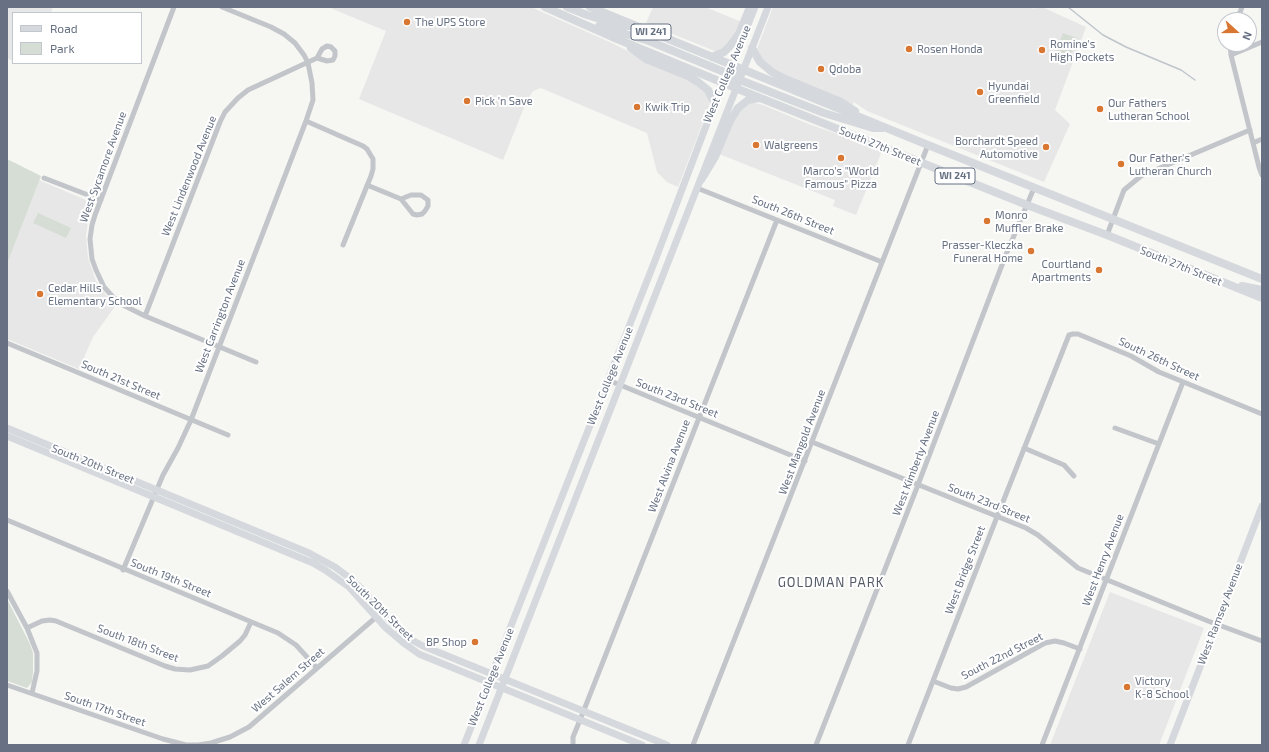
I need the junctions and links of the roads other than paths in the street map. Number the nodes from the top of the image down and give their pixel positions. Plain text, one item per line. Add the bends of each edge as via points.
1 (174, 7) edge
2 (222, 7) edge
3 (545, 7) edge
4 (567, 7) edge
5 (590, 7) edge
6 (750, 7) edge
7 (755, 7) edge
8 (768, 7) edge
9 (576, 20) junction
10 (639, 27) junction
11 (617, 39) junction
12 (1262, 42) edge
13 (752, 48) junction
14 (1231, 52) edge
15 (1231, 55) junction
16 (712, 57) junction
17 (317, 58) dead end
18 (308, 63) junction
19 (732, 65) junction
20 (744, 70) junction
21 (728, 74) junction
22 (740, 80) junction
23 (724, 83) junction
24 (737, 89) junction
25 (759, 98) junction
26 (715, 104) junction
27 (306, 121) junction
28 (871, 121) junction
29 (887, 128) junction
30 (1250, 130) junction
31 (1262, 139) edge
32 (1253, 143) junction
33 (928, 145) junction
34 (921, 163) junction
35 (1262, 175) edge
36 (44, 178) dead end
37 (700, 180) junction
38 (367, 185) junction
39 (697, 188) junction
40 (1034, 188) junction
41 (401, 199) junction
42 (101, 200) junction
43 (1027, 205) junction
44 (1113, 218) junction
45 (777, 220) junction
46 (1107, 235) junction
47 (343, 245) dead end
48 (882, 262) junction
49 (1262, 279) edge
50 (1221, 282) junction
51 (1262, 290) edge
52 (1262, 298) edge
53 (145, 316) junction
54 (1069, 335) joint
55 (7, 343) edge
56 (219, 347) junction
57 (256, 362) dead end
58 (608, 380) junction
59 (1183, 382) junction
60 (620, 385) junction
61 (1262, 414) edge
62 (699, 418) junction
63 (191, 420) junction
64 (7, 428) edge
65 (1115, 428) dead end
66 (228, 435) dead end
67 (7, 436) edge
68 (812, 442) junction
69 (1158, 444) junction
70 (1024, 448) junction
71 (805, 461) junction
72 (1074, 476) dead end
73 (918, 485) junction
74 (157, 490) junction
75 (154, 497) junction
76 (1262, 506) edge
77 (997, 516) junction
78 (7, 520) edge
79 (123, 570) junction
80 (1106, 581) junction
81 (7, 591) edge
82 (379, 615) junction
83 (251, 622) junction
84 (1216, 624) junction
85 (27, 628) junction
86 (1262, 641) edge
87 (1080, 649) junction
88 (317, 668) junction
89 (492, 675) junction
90 (504, 679) junction
91 (932, 681) junction
92 (489, 683) junction
93 (7, 685) edge
94 (501, 688) junction
95 (32, 693) junction
96 (583, 711) junction
97 (580, 720) junction
98 (198, 745) edge
99 (464, 745) edge
100 (479, 745) edge
101 (573, 745) edge
102 (642, 745) edge
103 (667, 745) edge
104 (693, 745) edge
105 (816, 745) edge
106 (908, 745) edge
107 (1042, 745) edge
108 (1170, 745) edge

1 - 42 street, West Sycamore Avenue
2 - 18 street via 278,30 295,43
3 - 9 main road, South 27th Street / WI 241
4 - 10 main road via 623,26
5 - 10 main road, South 27th Street / WI 241
6 - 16 main road via 739,34 730,46
7 - 19 street, West College Avenue
8 - 13 street, West College Avenue
9 - 11 main road, South 27th Street / WI 241
9 - 21 main road via 649,41
10 - 16 main road, South 27th Street / WI 241
11 - 23 main road, South 27th Street / WI 241
11 - 26 main road via 646,59 698,82 708,90
12 - 15 street
13 - 20 street, West College Avenue
13 - 28 main road via 760,62 772,72 841,102
14 - 15 street
15 - 30 street
16 - 19 main road, South 27th Street / WI 241
17 - 18 street, West Lindenwood Avenue
18 - 27 street, West Carrington Avenue via 313,96
18 - 53 street, West Lindenwood Avenue via 248,90 225,112
19 - 20 main road, South 27th Street / WI 241
19 - 21 street, West College Avenue
20 - 21 main road
20 - 22 street, West College Avenue
20 - 28 main road, South 27th Street / WI 241
21 - 23 street, West College Avenue
22 - 23 main road
22 - 24 street, West College Avenue
22 - 29 main road via 824,114 873,128
23 - 24 main road, South 27th Street / WI 241
23 - 26 street, West College Avenue
24 - 25 main road, South 27th Street / WI 241
24 - 37 street, West College Avenue
25 - 34 main road, South 27th Street / WI 241
25 - 37 main road via 748,100 738,108 715,157
26 - 58 street, West College Avenue
27 - 38 street via 357,143 371,154 373,169
27 - 56 street, West Carrington Avenue
28 - 29 main road, South 27th Street / WI 241
29 - 33 main road, South 27th Street / WI 241
30 - 32 street
30 - 44 street via 1141,176 1124,190
31 - 32 street
32 - 35 street
33 - 34 street, West Mangold Avenue
33 - 40 main road, South 27th Street / WI 241
34 - 43 main road, South 27th Street / WI 241
34 - 48 street, West Mangold Avenue
36 - 42 street
37 - 39 street, West College Avenue
38 - 41 street
38 - 47 street
39 - 45 street, South 26th Street
39 - 60 street, West College Avenue
40 - 43 street, West Kimberly Avenue
40 - 44 main road, South 27th Street / WI 241
41 - 41 street via 410,211 417,215 424,213 428,206 426,198 419,194
42 - 53 street, West Sycamore Avenue via 90,238 96,270 104,287 113,297
43 - 46 main road, South 27th Street / WI 241
43 - 73 street, West Kimberly Avenue
44 - 46 street
44 - 49 main road, South 27th Street / WI 241
45 - 48 street, South 26th Street
45 - 62 street, West Alvina Avenue
46 - 50 main road, South 27th Street / WI 241
48 - 68 street, West Mangold Avenue
50 - 51 main road
50 - 52 main road, South 27th Street / WI 241
53 - 56 street
54 - 59 street, South 26th Street via 1078,334
54 - 70 street, West Bridge Street
55 - 63 street, South 21st Street
56 - 57 street
56 - 63 street, West Carrington Avenue
58 - 60 street, South 23rd Street
58 - 89 street, West College Avenue
59 - 61 street, South 26th Street
59 - 69 street, West Henry Avenue
60 - 62 street, South 23rd Street
60 - 90 street, West College Avenue
62 - 71 street, South 23rd Street
62 - 96 street, West Alvina Avenue
63 - 66 street, South 21st Street
63 - 74 street, West Carrington Avenue
64 - 74 street, South 20th Street
65 - 69 street
67 - 75 street, South 20th Street
68 - 71 street, West Mangold Avenue
68 - 73 street, South 23rd Street
69 - 80 street, West Henry Avenue
70 - 72 street via 1064,465
70 - 77 street, West Bridge Street
71 - 104 street, West Mangold Avenue
73 - 77 street, South 23rd Street
73 - 105 street, West Kimberly Avenue
74 - 75 street, West Carrington Avenue
74 - 82 street, South 20th Street via 322,559 363,590
75 - 79 street, West Carrington Avenue
75 - 82 street, South 20th Street via 313,563 349,588
76 - 84 street, West Ramsey Avenue
77 - 80 street, South 23rd Street via 1038,535 1078,568
77 - 91 street, West Bridge Street
78 - 79 street, South 19th Street
79 - 83 street, South 19th Street
80 - 84 street, South 23rd Street
80 - 87 street, West Henry Avenue
81 - 85 street
82 - 88 street, West Salem Street
82 - 89 street, South 20th Street via 423,646
82 - 92 street, South 20th Street via 405,644 419,654
83 - 85 street, South 18th Street via 240,641 222,656 208,666 190,670 165,666 56,621 42,621
83 - 88 street, South 19th Street via 290,640
84 - 86 street, South 23rd Street
84 - 108 street, West Ramsey Avenue
85 - 95 street via 35,646 38,663
87 - 91 street, South 22nd Street via 1064,643 1045,643 966,687 951,688
87 - 107 street, West Henry Avenue
88 - 98 street, West Salem Street via 239,733
89 - 90 street, South 20th Street
89 - 92 street, West College Avenue
90 - 94 street, West College Avenue
90 - 96 street, South 20th Street
91 - 106 street, West Bridge Street
92 - 94 street, South 20th Street
92 - 99 street, West College Avenue
93 - 95 street, South 17th Street
94 - 97 street, South 20th Street
94 - 100 street, West College Avenue
95 - 98 street, South 17th Street via 163,740
96 - 97 street, West Alvina Avenue
96 - 103 street, South 20th Street
97 - 101 street, West Alvina Avenue via 573,737
97 - 102 street, South 20th Street

